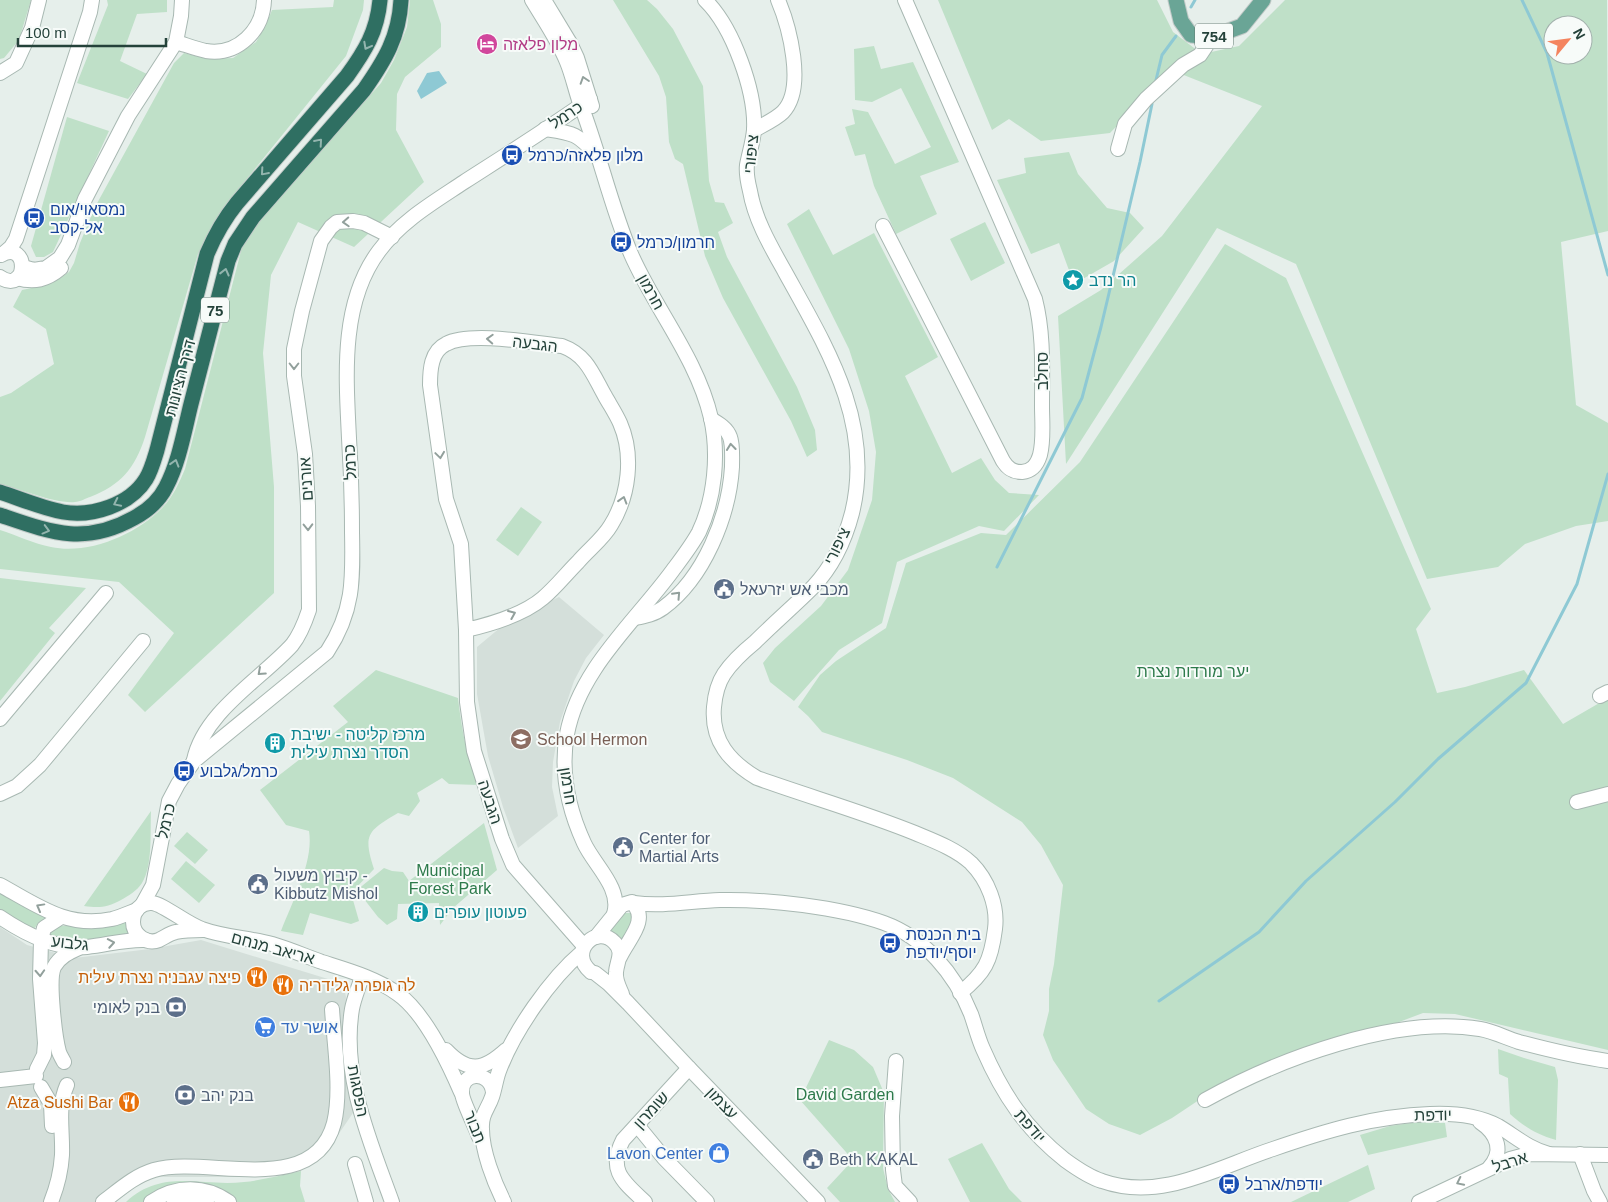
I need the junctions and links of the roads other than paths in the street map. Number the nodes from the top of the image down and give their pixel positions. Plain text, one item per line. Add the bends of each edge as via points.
1 (39, 0) edge
2 (92, 0) edge
3 (182, 0) edge
4 (264, 0) edge
5 (380, 0) edge
6 (402, 0) edge
7 (532, 0) edge
8 (544, 0) edge
9 (705, 0) edge
10 (778, 0) edge
11 (905, 0) edge
12 (1176, 0) edge
13 (1263, 0) edge
14 (1212, 38) junction
15 (176, 42) junction
16 (0, 73) edge
17 (586, 102) junction
18 (545, 129) junction
19 (754, 130) junction
20 (1118, 149) dead end
21 (601, 161) junction
22 (20, 225) junction
23 (883, 226) dead end
24 (392, 237) junction
25 (2, 255) edge
26 (11, 274) edge
27 (711, 419) junction
28 (0, 492) edge
29 (0, 515) edge
30 (106, 593) dead end
31 (635, 618) junction
32 (466, 630) junction
33 (143, 641) dead end
34 (0, 719) edge
35 (194, 761) junction
36 (0, 794) edge
37 (1608, 794) edge
38 (1577, 802) dead end
39 (157, 864) junction
40 (604, 876) junction
41 (0, 885) edge
42 (633, 903) junction
43 (671, 904) junction
44 (140, 908) junction
45 (165, 908) junction
46 (614, 914) junction
47 (0, 917) edge
48 (62, 917) junction
49 (638, 926) junction
50 (203, 930) junction
51 (164, 936) junction
52 (596, 937) junction
53 (41, 940) junction
54 (146, 940) junction
55 (81, 947) junction
56 (583, 949) junction
57 (619, 960) junction
58 (593, 973) junction
59 (362, 976) junction
60 (554, 983) junction
61 (960, 993) junction
62 (628, 1003) junction
63 (332, 1009) dead end
64 (429, 1031) junction
65 (508, 1052) junction
66 (896, 1061) dead end
67 (1608, 1061) edge
68 (64, 1062) junction
69 (450, 1065) junction
70 (688, 1068) junction
71 (475, 1076) junction
72 (38, 1077) junction
73 (0, 1080) edge
74 (67, 1085) junction
75 (463, 1096) junction
76 (491, 1098) junction
77 (1205, 1100) dead end
78 (1471, 1116) junction
79 (637, 1125) junction
80 (1549, 1154) junction
81 (1580, 1154) junction
82 (1608, 1154) edge
83 (487, 1157) junction
84 (355, 1164) dead end
85 (1489, 1168) junction
86 (56, 1198) edge
87 (41, 1202) edge
88 (103, 1202) edge
89 (151, 1202) edge
90 (174, 1202) edge
91 (206, 1202) edge
92 (229, 1202) edge
93 (366, 1202) edge
94 (392, 1202) edge
95 (504, 1202) edge
96 (645, 1202) edge
97 (707, 1202) edge
98 (818, 1202) edge
99 (910, 1202) edge
100 (1419, 1202) edge
101 (1600, 1202) edge

1 - 16 street via 32,28 16,63
2 - 22 street
3 - 15 street
4 - 15 street via 264,10 256,30 242,43 226,50 207,51
5 -> 28 highway, דרך הציונות / 75 via 375,28 361,58 227,215 216,234 157,450 139,489 102,510 75,513 47,508
29 -> 6 highway, דרך הציונות / 75 via 75,535 108,530 155,504 165,489 178,456 235,244 253,216 379,70 396,34
7 - 17 street, חרמון
17 -> 8 street, חרמון via 577,58
9 - 19 street, ציפורי via 722,21 740,59 751,100
10 - 19 street via 789,34 793,90 784,111
11 - 23 street, סחלב via 1037,307 1041,335 1042,432 1040,455 1029,471 1016,472 1003,461
12 - 14 main road, 754 via 1181,21 1191,35
13 - 14 main road, 754 via 1242,26
14 - 20 street via 1200,55 1182,65 1146,99 1125,124
15 - 26 street via 128,116 85,199 60,258 46,268
17 - 18 street, כרמל
17 - 21 street, חרמון
18 - 21 street via 568,132 584,141
18 - 24 street, כרמל via 417,214
19 - 61 street, ציפורי via 747,168 756,216 838,373 856,431 857,487 843,541 832,561 814,586 724,674 715,696 713,719 718,739 729,756 757,778 938,842 971,863 989,890 996,924 988,962 976,980
21 - 27 street, חרמון via 617,216 641,277 691,367
22 - 25 street via 16,239
22 - 26 street
24 - 35 street, כרמל via 378,252 364,276 348,337 346,381 353,561 352,589 346,616 327,652
24 -> 35 street, אורנים via 364,223 344,221 337,222 320,241 294,349 294,376 305,454 309,610 292,644 213,723 196,748
25 - 26 street via 13,253
27 - 31 street, חרמון via 715,444 714,470 705,517 687,552
31 -> 27 street via 652,614 680,592 698,568 718,530 731,482 732,458 730,436 724,427
30 - 34 street
31 - 40 street, חרמון via 596,667 574,709 567,732 565,782 575,821
32 -> 32 street, הגבעה via 521,611 542,598 610,527 621,506 628,469 620,424 586,361 562,346 474,338 446,344 433,360 430,385 446,499 461,544
32 - 56 street, הגבעה via 467,702 474,751 507,854
33 - 36 street via 40,765 17,786
35 - 39 street, כרמל via 169,802
37 - 38 street
39 - 44 street, כרמל via 152,884
39 - 45 street, כרמל
40 - 42 street, חרמון
40 - 46 street, חרמון via 615,896
48 -> 41 street, גלבוע
42 - 43 street, יודפת
42 - 46 street via 622,905
42 - 49 street via 641,918
43 - 49 street, יודפת
43 - 61 street, יודפת via 746,900 816,907 883,922 921,942 951,976
44 - 45 street via 155,903
44 - 48 street, גלבוע via 113,919 91,922
44 - 54 street via 134,915 134,930
45 - 50 street
45 - 51 street via 171,923
46 - 52 street
47 - 53 street, גלבוע
48 - 53 street via 44,928
49 - 57 street
50 - 51 street
50 - 59 street, אריאב מנחם via 271,944
51 - 54 street
52 - 56 street
52 - 57 street via 603,936 615,942 619,948
53 - 55 street, גלבוע
53 -> 72 street via 40,979 45,1043
55 -> 54 street, גלבוע
55 - 68 street via 61,958 51,980 56,1042
56 - 58 street via 582,959
56 - 60 street
57 - 58 street via 611,972
57 - 62 street, עצמון via 616,980
58 - 60 street via 575,971
58 - 62 street, עצמון
59 - 64 street, אריאב מנחם via 399,994
59 - 94 street, הפסגות via 352,1009 352,1070 362,1117
60 - 65 street via 533,1009
61 - 78 street, יודפת via 982,1047 1014,1109 1030,1128 1075,1168 1120,1187 1146,1188 1193,1178 1278,1147 1366,1121 1431,1114
62 - 70 street, עצמון
63 - 88 street via 337,1086 334,1123 322,1147 313,1155 285,1167 172,1167 155,1170 130,1181
64 - 65 street via 455,1059 469,1067 492,1062
64 - 69 street, אריאב מנחם
65 - 71 street via 490,1072
65 - 76 street, תבור
66 - 99 street via 892,1170 895,1186
67 - 77 street via 1561,1053 1482,1029 1449,1025 1410,1028 1371,1035 1304,1055 1236,1083
68 - 72 street via 50,1058 45,1060
68 - 74 street via 70,1072
69 - 71 street via 460,1074
69 - 75 street, תבור
70 - 79 street, שומרון
70 - 98 street, עצמון
71 - 75 street via 465,1081
71 - 76 street via 487,1079 492,1087
72 - 73 street
72 - 74 street via 52,1092
72 - 87 street via 50,1104 53,1142 51,1171
74 - 86 street via 61,1107 62,1156
75 - 76 street via 471,1107 479,1108
75 - 83 street, תבור
76 - 83 street, תבור via 484,1112 482,1131
78 - 80 street, יודפת via 1496,1125 1537,1151
78 - 85 street, יודפת via 1494,1134 1498,1154
79 - 96 street, שומרון via 623,1140 615,1162 624,1183
79 - 97 street
80 - 81 street, ארבל
80 - 85 street, ארבל via 1529,1154
81 - 82 street, ארבל
81 - 101 street
83 - 95 street
84 - 93 street
85 -> 100 street, ארבל
89 - 92 street via 173,1191 193,1189 211,1192
90 - 91 street via 189,1199

